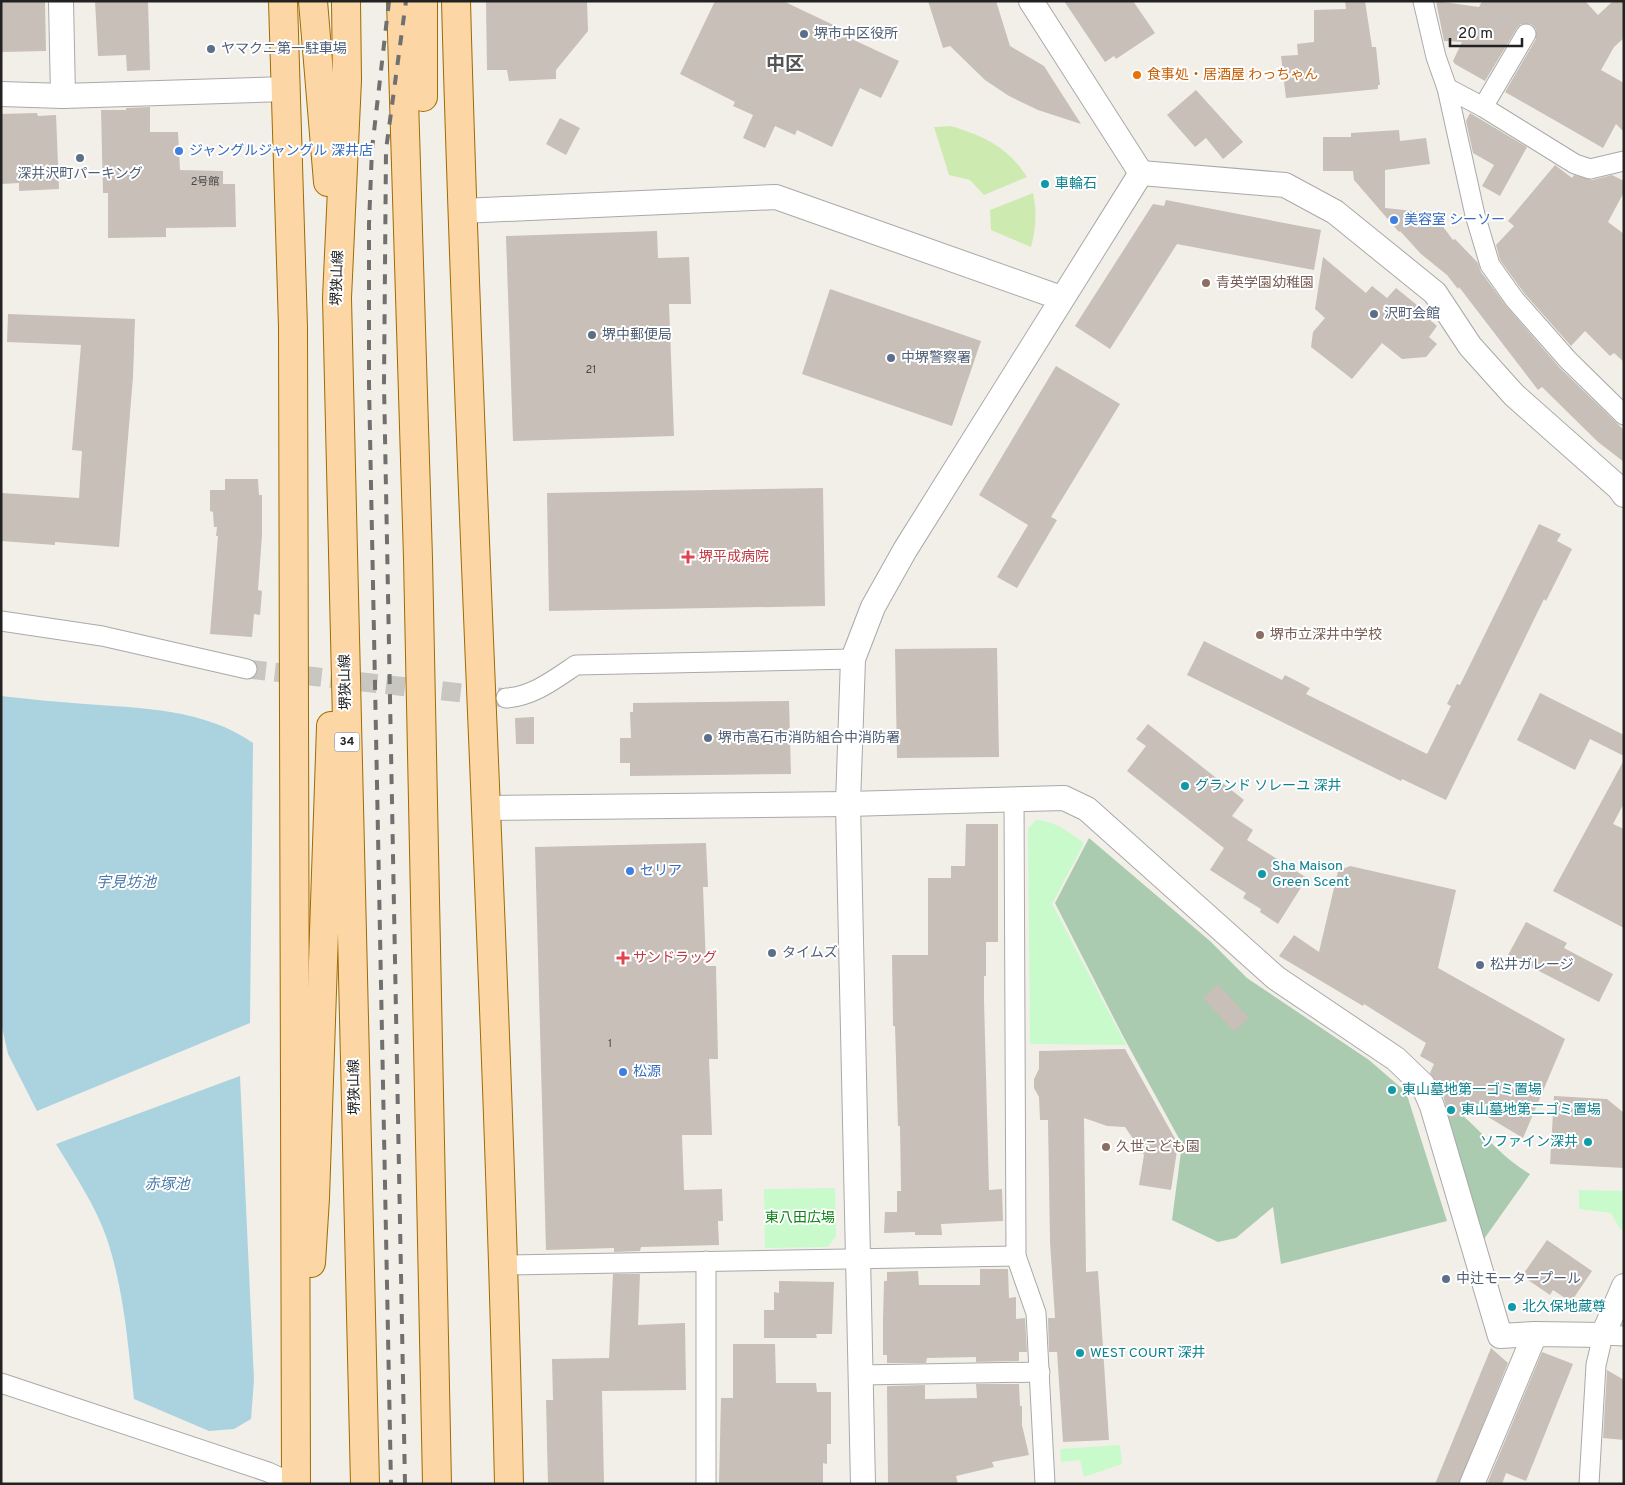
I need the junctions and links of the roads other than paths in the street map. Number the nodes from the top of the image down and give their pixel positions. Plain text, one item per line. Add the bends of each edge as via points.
1 (60, 1) edge
2 (283, 1) edge
3 (313, 1) edge
4 (346, 1) edge
5 (400, 1) edge
6 (423, 1) edge
7 (456, 1) edge
8 (1031, 1) edge
9 (1423, 1) edge
10 (1526, 34) dead end
11 (1447, 88) junction
12 (285, 89) junction
13 (1, 94) edge
14 (63, 96) junction
15 (1483, 107) junction
16 (1624, 161) edge
17 (1141, 173) junction
18 (462, 212) junction
19 (337, 298) junction
20 (1061, 298) junction
21 (414, 401) junction
22 (1624, 415) edge
23 (1624, 495) edge
24 (343, 561) junction
25 (1, 621) edge
26 (853, 659) junction
27 (247, 669) tunnel mouth
28 (506, 698) tunnel mouth
29 (1014, 798) junction
30 (848, 804) junction
31 (488, 808) junction
32 (1016, 1256) junction
33 (857, 1258) junction
34 (706, 1261) junction
35 (504, 1265) junction
36 (1624, 1286) edge
37 (1535, 1334) junction
38 (1613, 1336) edge
39 (1040, 1372) junction
40 (860, 1375) junction
41 (1, 1383) edge
42 (295, 1484) edge
43 (365, 1484) edge
44 (437, 1484) edge
45 (510, 1484) edge
46 (706, 1484) edge
47 (863, 1484) edge
48 (1045, 1484) edge
49 (1472, 1484) edge
50 (1589, 1484) edge

1 - 14 street
2 - 12 main road
3 - 19 main road
4 - 19 main road, 堺狭山線 / 34 via 347,80
5 - 21 main road
6 - 21 main road via 422,189
7 - 18 main road
8 - 17 street
9 - 11 street
10 - 15 street
11 - 15 street
11 - 22 street via 1475,215 1490,265 1515,300 1568,360
12 - 14 street
12 - 42 main road via 293,328
13 - 14 street
15 - 16 street via 1575,164 1590,169
17 - 20 street
17 - 23 street via 1285,185 1335,212 1435,293 1470,346 1514,395
18 - 20 street via 776,197
18 - 31 main road
19 - 24 main road, 堺狭山線 / 34
20 - 26 street via 905,550 874,607
21 - 44 main road
24 - 42 main road via 329,758 315,1198
24 - 43 main road, 堺狭山線 / 34
25 - 27 street via 102,636
26 - 28 street via 576,665 519,698
26 - 30 street
29 - 30 street
29 - 32 street
29 - 37 street via 1064,798 1087,809 1276,978 1396,1059 1423,1085 1500,1336
30 - 31 street
30 - 33 street
31 - 35 main road
32 - 33 street
32 - 39 street via 1036,1314
33 - 34 street
33 - 40 street
34 - 35 street
34 - 46 street
35 - 45 main road
36 - 38 street
37 - 38 street
37 - 49 street
38 - 50 street via 1596,1365
39 - 40 street
39 - 48 street
40 - 47 street
41 - 42 street via 259,1468

